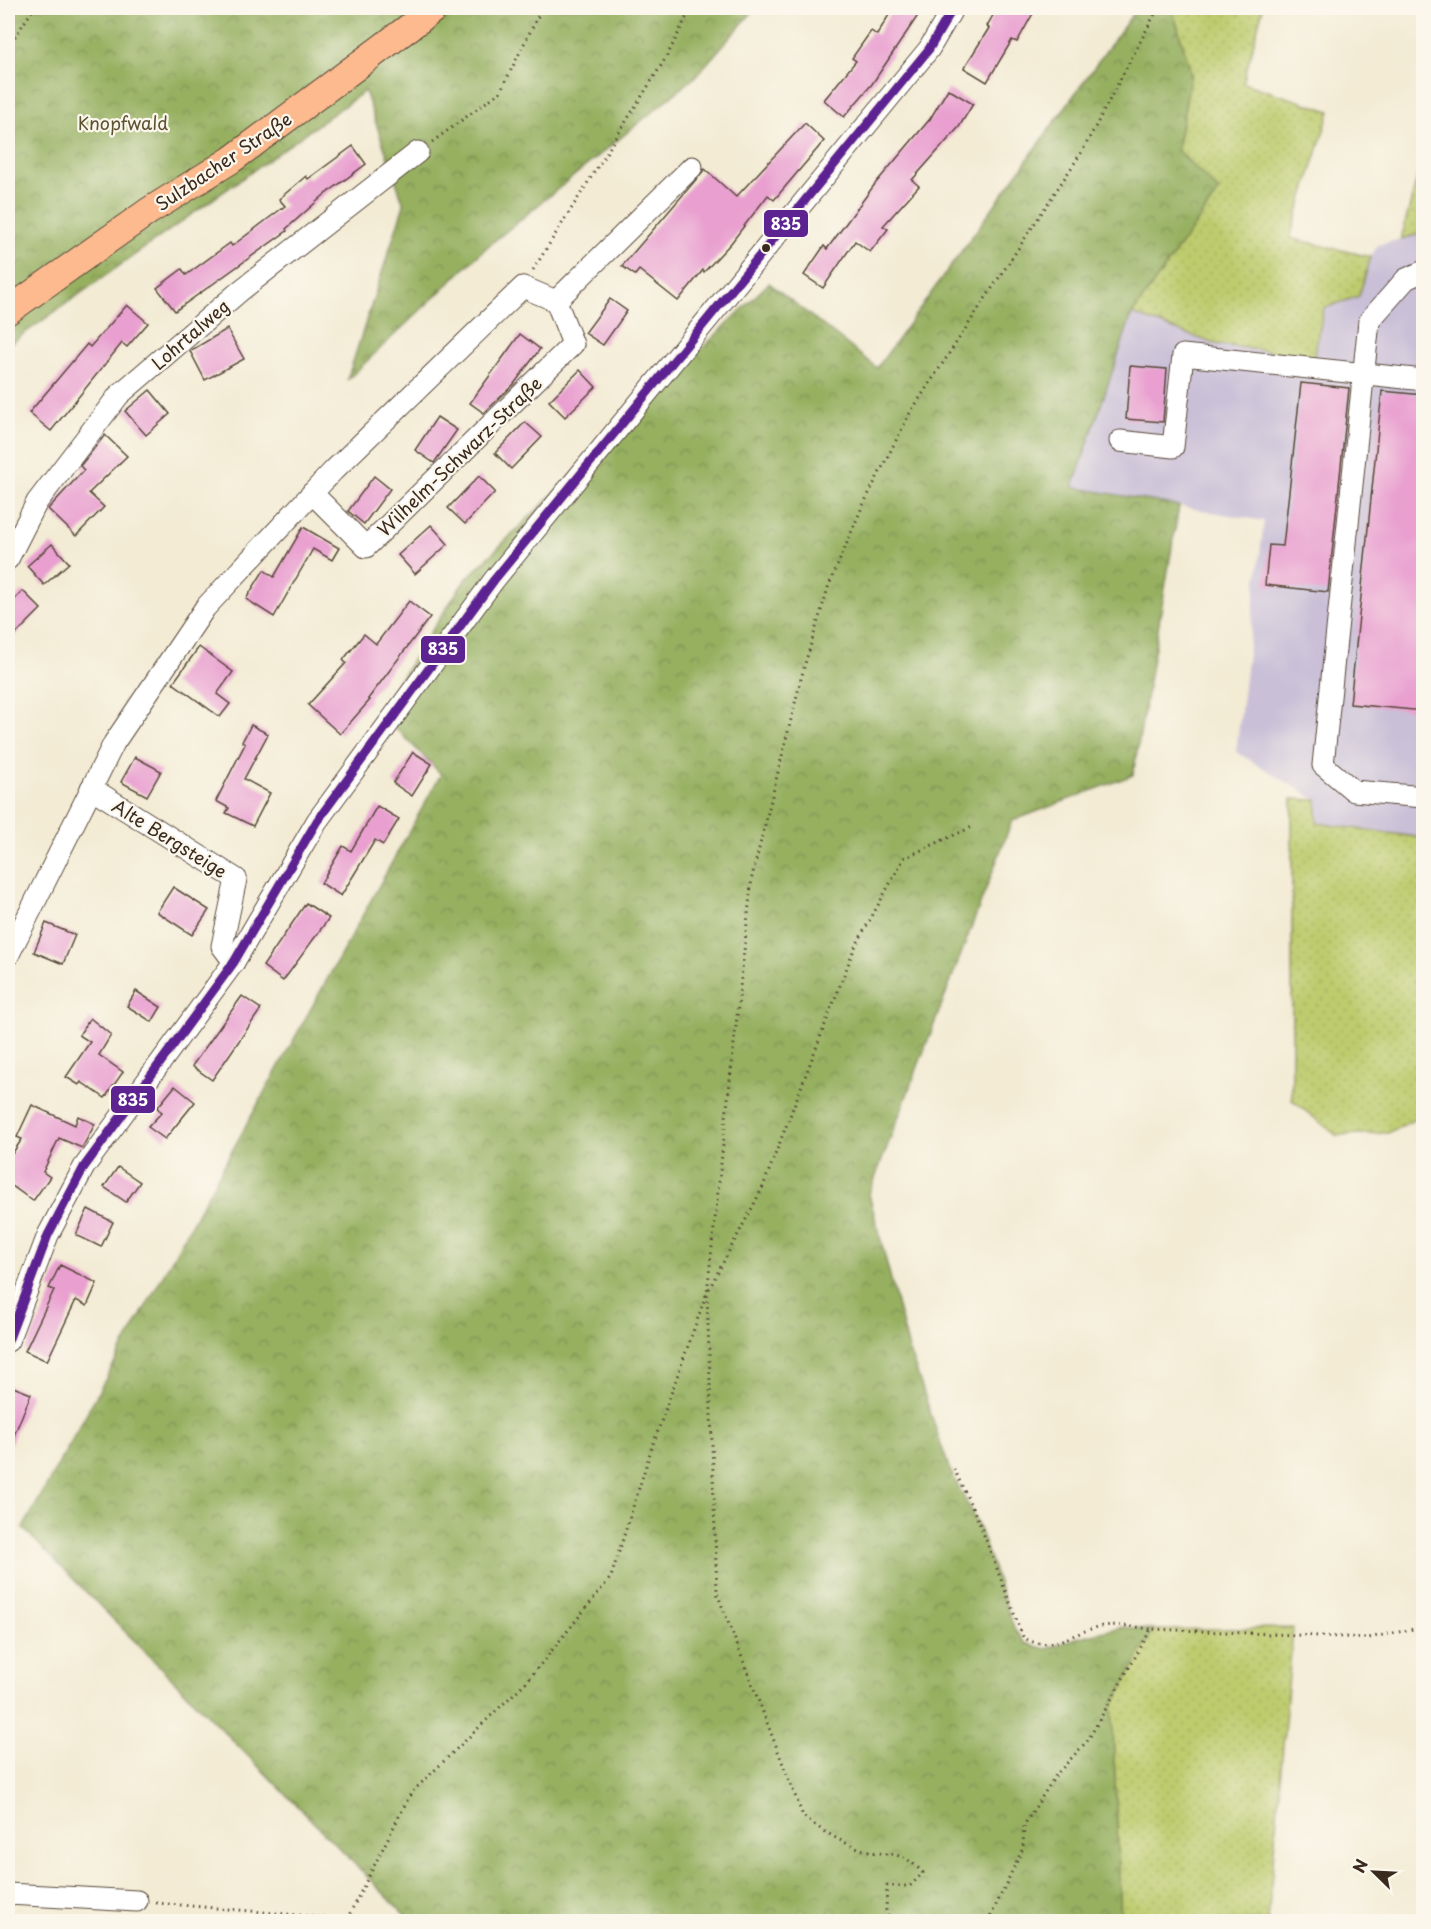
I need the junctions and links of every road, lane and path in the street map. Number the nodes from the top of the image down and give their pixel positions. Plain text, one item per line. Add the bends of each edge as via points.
1 (34, 8) edge
2 (435, 8) edge
3 (542, 8) edge
4 (691, 8) edge
5 (953, 8) edge
6 (1158, 8) edge
7 (8, 46) edge
8 (418, 152) joint
9 (692, 167) dead end
10 (1424, 271) edge
11 (523, 287) junction
12 (556, 302) junction
13 (8, 311) edge
14 (1364, 374) junction
15 (1424, 380) edge
16 (1120, 441) dead end
17 (312, 493) junction
18 (8, 559) edge
19 (91, 788) junction
20 (1424, 797) edge
21 (972, 827) dead end
22 (8, 956) edge
23 (234, 962) junction
24 (707, 1293) junction
25 (8, 1341) edge
26 (954, 1469) dead end
27 (1424, 1627) edge
28 (1151, 1629) junction
29 (8, 1894) edge
30 (98, 1901) junction
31 (137, 1901) joint
32 (347, 1919) junction
33 (107, 1922) edge
34 (597, 1922) edge
35 (890, 1922) edge
36 (988, 1922) edge

1 - 7 path
2 - 13 main road, Sulzbacher Straße via 231,160
3 - 8 path via 500,92
4 - 11 path via 667,56
5 - 23 street via 929,49 494,580 317,821
6 - 24 path via 1083,150 910,413 862,507 828,588 804,667 752,876
8 - 18 street, Lohrtalweg via 240,291 119,395 37,502
9 - 12 street
10 - 14 street via 1406,279 1369,321
11 - 12 street
11 - 17 street
12 - 17 street, Wilhelm-Schwarz-Straße via 573,344 366,547
14 - 15 street
14 - 16 street via 1183,355 1173,447
14 - 20 street via 1323,765 1354,791
17 - 19 street via 205,608 114,743
19 - 22 street
19 - 23 street, Alte Bergsteige via 236,879 222,946
21 - 24 path via 903,858 854,949 762,1189
23 - 25 street via 84,1167 48,1234
24 - 32 path via 611,1577 528,1680 411,1793
24 - 35 path via 717,1593 803,1816 820,1830 864,1850 908,1857 923,1873 910,1886 887,1886
26 - 28 path via 1023,1637 1046,1645 1101,1626
27 - 28 path via 1368,1638
28 - 36 path via 1088,1740 1056,1775 1024,1825 1023,1848
29 - 30 street
30 - 31 street
30 - 33 street
31 - 32 path
32 - 34 path via 510,1917

